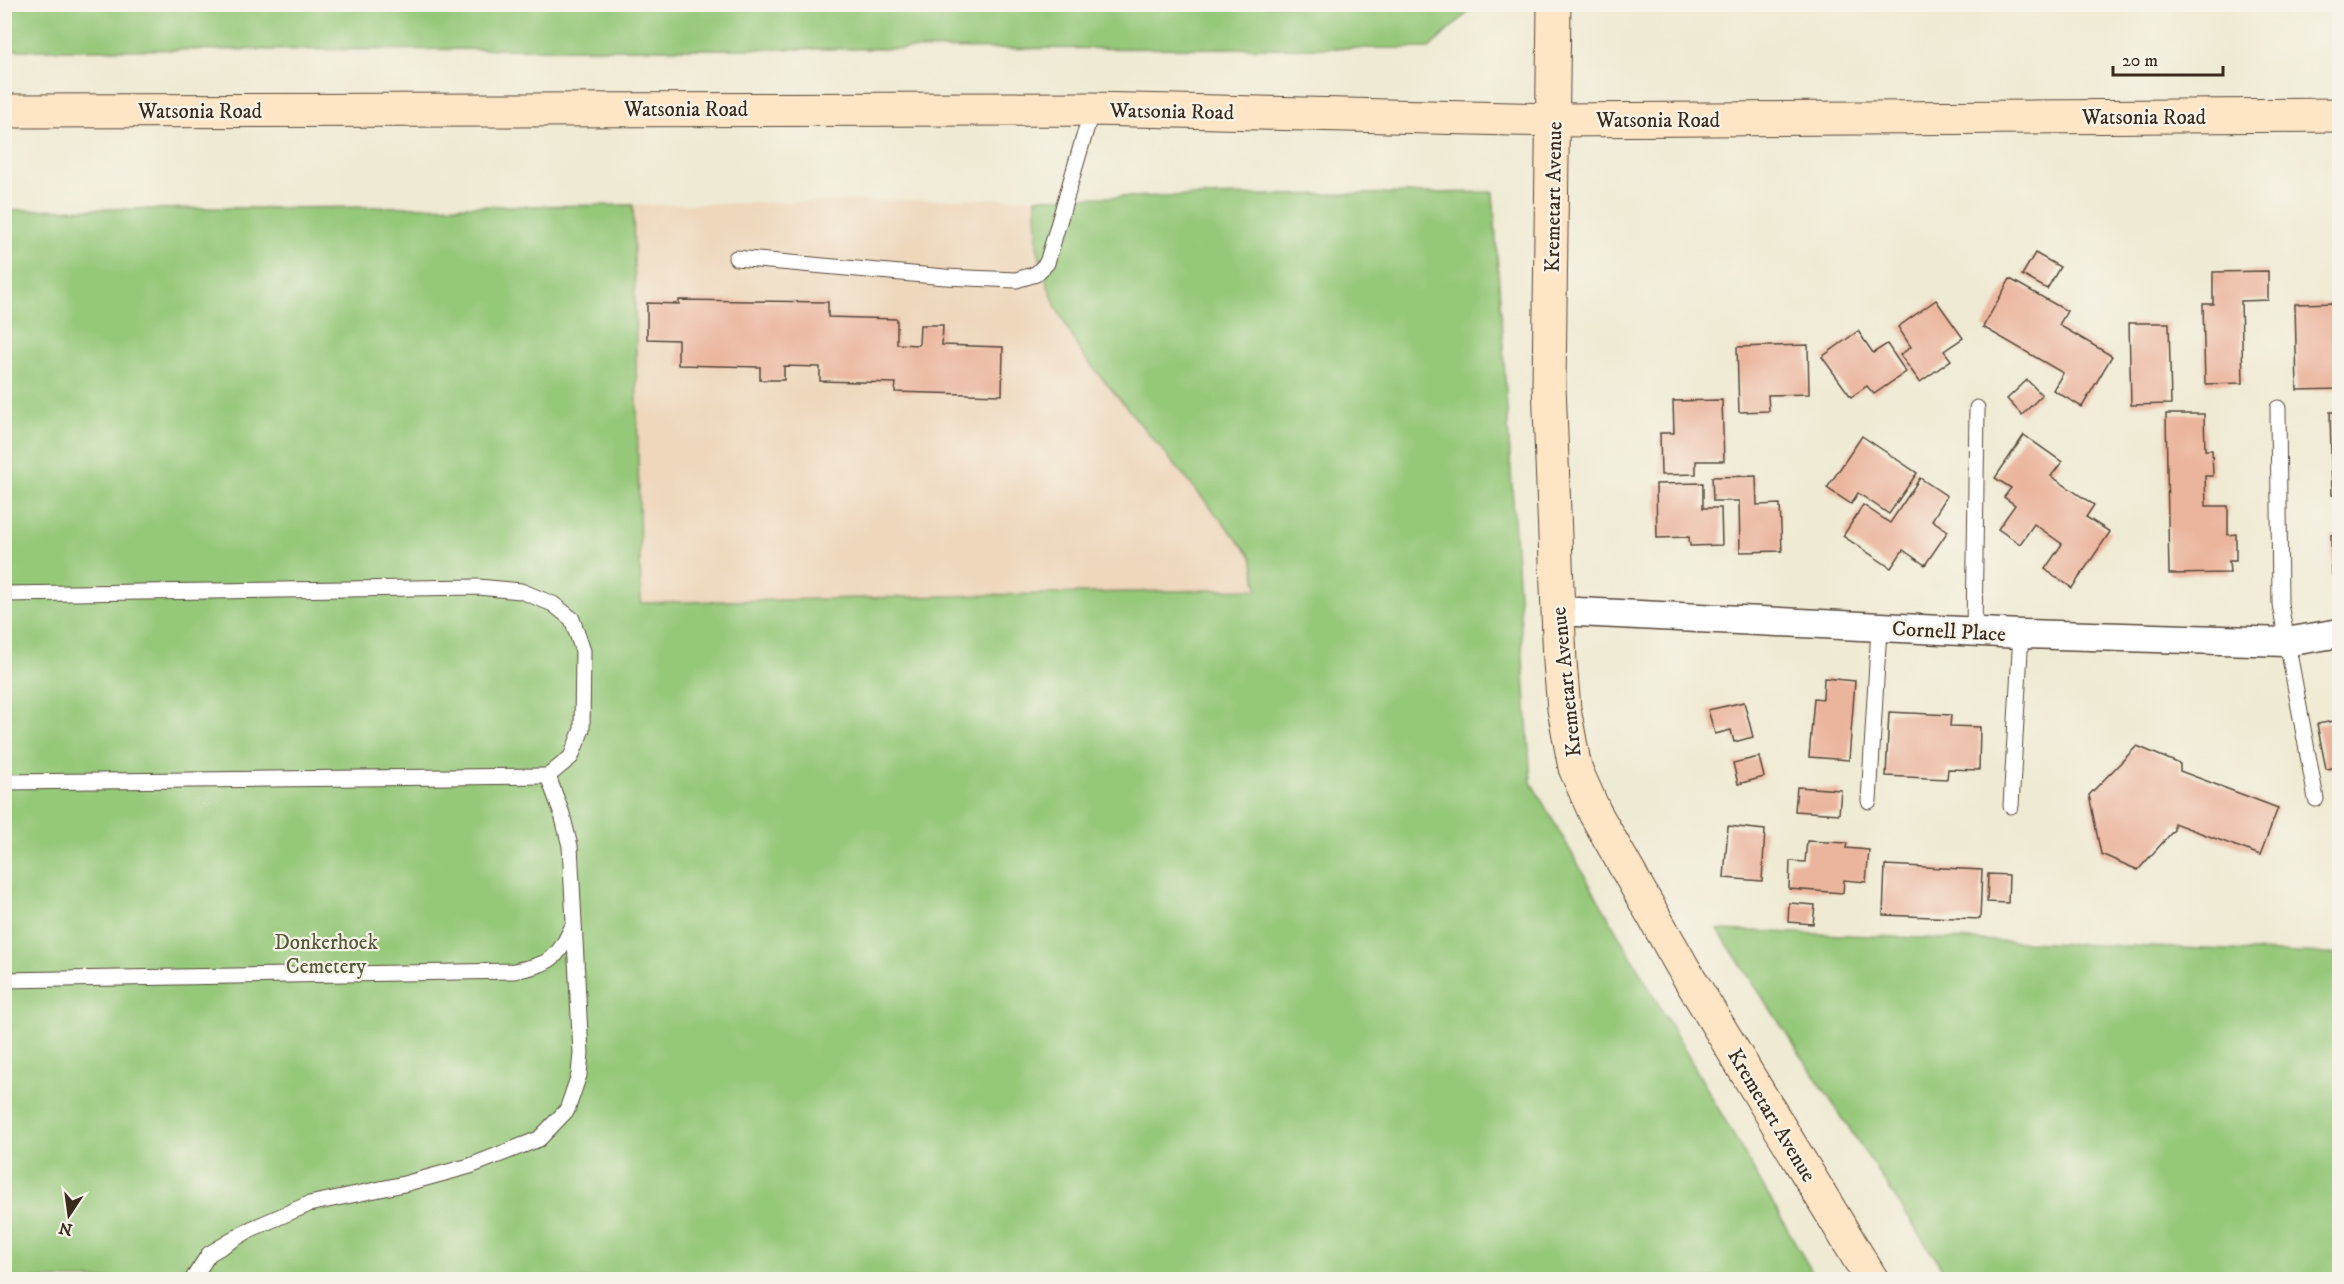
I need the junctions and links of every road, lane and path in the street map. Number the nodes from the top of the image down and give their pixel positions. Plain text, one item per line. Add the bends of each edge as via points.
1 (1554, 4) edge
2 (1092, 109) junction
3 (4, 111) edge
4 (2340, 115) edge
5 (1554, 120) junction
6 (735, 258) dead end
7 (1977, 408) dead end
8 (2278, 408) dead end
9 (4, 594) edge
10 (1558, 610) junction
11 (1879, 628) junction
12 (1974, 633) junction
13 (2340, 633) edge
14 (2021, 634) junction
15 (2286, 642) junction
16 (549, 776) junction
17 (4, 782) edge
18 (2316, 799) dead end
19 (1869, 801) dead end
20 (2011, 806) dead end
21 (574, 922) junction
22 (4, 980) edge
23 (192, 1280) edge
24 (1872, 1280) edge

1 - 5 main road, Kremetart Avenue
2 - 3 main road, Watsonia Road
2 - 5 main road, Watsonia Road
2 - 6 lane via 1047,262 1036,274 1016,280 945,277
4 - 5 main road, Watsonia Road
5 - 10 main road, Kremetart Avenue via 1549,385
7 - 12 lane
8 - 15 lane via 2280,604
9 - 16 lane via 478,587 520,591 553,604 572,619 583,651 582,729 571,757
10 - 11 street, Cornell Place
10 - 24 main road, Kremetart Avenue via 1564,709 1575,768 1595,813 1682,966
11 - 12 street, Cornell Place
11 - 19 lane
12 - 14 street, Cornell Place
13 - 15 street, Cornell Place
14 - 15 street, Cornell Place
14 - 20 lane
15 - 18 lane
16 - 17 lane
16 - 21 lane via 570,846
21 - 22 lane via 562,950 543,965 514,971
21 - 23 lane via 579,1075 567,1110 539,1139 470,1166 309,1204 251,1228 209,1254

